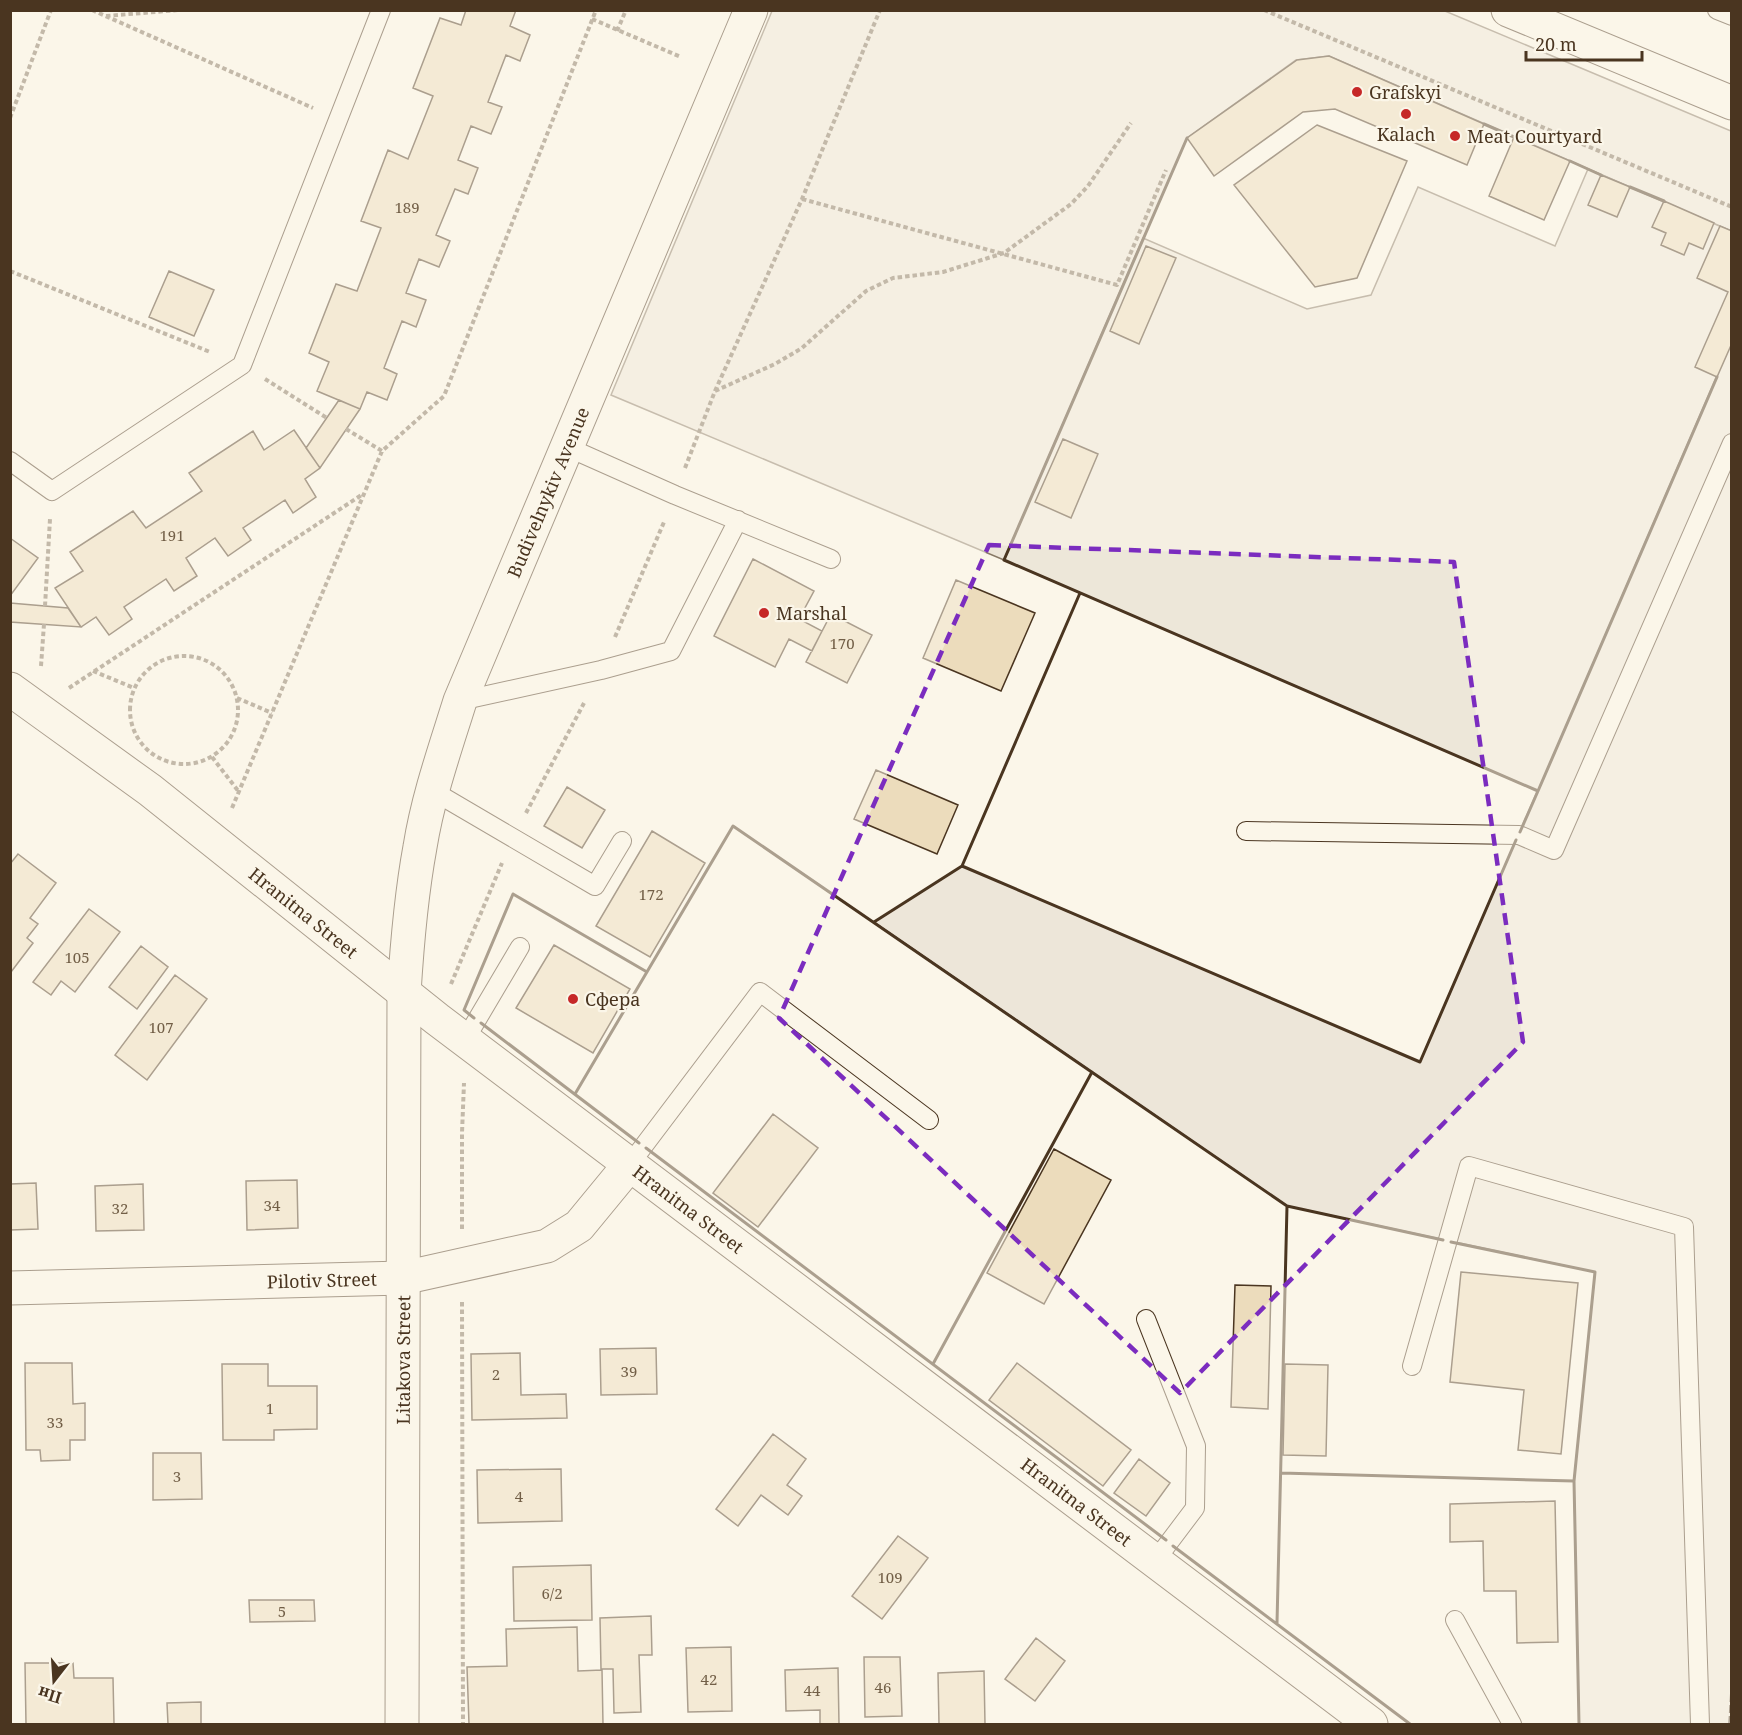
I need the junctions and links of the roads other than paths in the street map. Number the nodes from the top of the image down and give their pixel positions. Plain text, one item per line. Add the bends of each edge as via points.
1 (381, 10) edge
2 (751, 10) edge
3 (1508, 10) edge
4 (1717, 10) edge
5 (1731, 16) edge
6 (1731, 104) edge
7 (1731, 443) edge
8 (567, 447) junction
9 (10, 461) edge
10 (738, 520) junction
11 (831, 559) dead end
12 (10, 689) edge
13 (460, 701) junction
14 (433, 791) junction
15 (1246, 831) dead end
16 (622, 841) dead end
17 (520, 946) dead end
18 (404, 993) junction
19 (465, 1040) junction
20 (929, 1120) dead end
21 (630, 1164) junction
22 (403, 1278) junction
23 (10, 1288) edge
24 (1146, 1319) dead end
25 (1412, 1366) dead end
26 (1155, 1561) junction
27 (1455, 1620) dead end
28 (1368, 1724) edge
29 (402, 1725) edge
30 (1512, 1725) edge
31 (1700, 1725) edge

1 - 9 lane via 242,365 52,491
2 - 8 street, Budivelnykiv Avenue
3 - 6 street
4 - 5 lane
7 - 15 lane via 1554,850 1519,835
8 - 10 lane
8 - 13 street, Budivelnykiv Avenue
10 - 11 lane
10 - 13 lane via 670,651
12 - 18 street, Hranitna Street via 150,790
13 - 14 street, Budivelnykiv Avenue
14 - 16 lane via 595,886
14 - 18 street, Budivelnykiv Avenue via 409,918
17 - 19 lane
18 - 19 street, Hranitna Street
18 - 22 street, Litakova Street
19 - 21 street, Hranitna Street
20 - 21 lane via 760,992
21 - 22 street, Pilotiv Street via 579,1226 547,1246
21 - 26 street, Hranitna Street
22 - 23 street, Pilotiv Street
22 - 29 street, Litakova Street
24 - 26 lane via 1196,1446 1195,1508
25 - 31 lane via 1469,1166 1684,1227
26 - 28 street, Hranitna Street
27 - 30 lane

